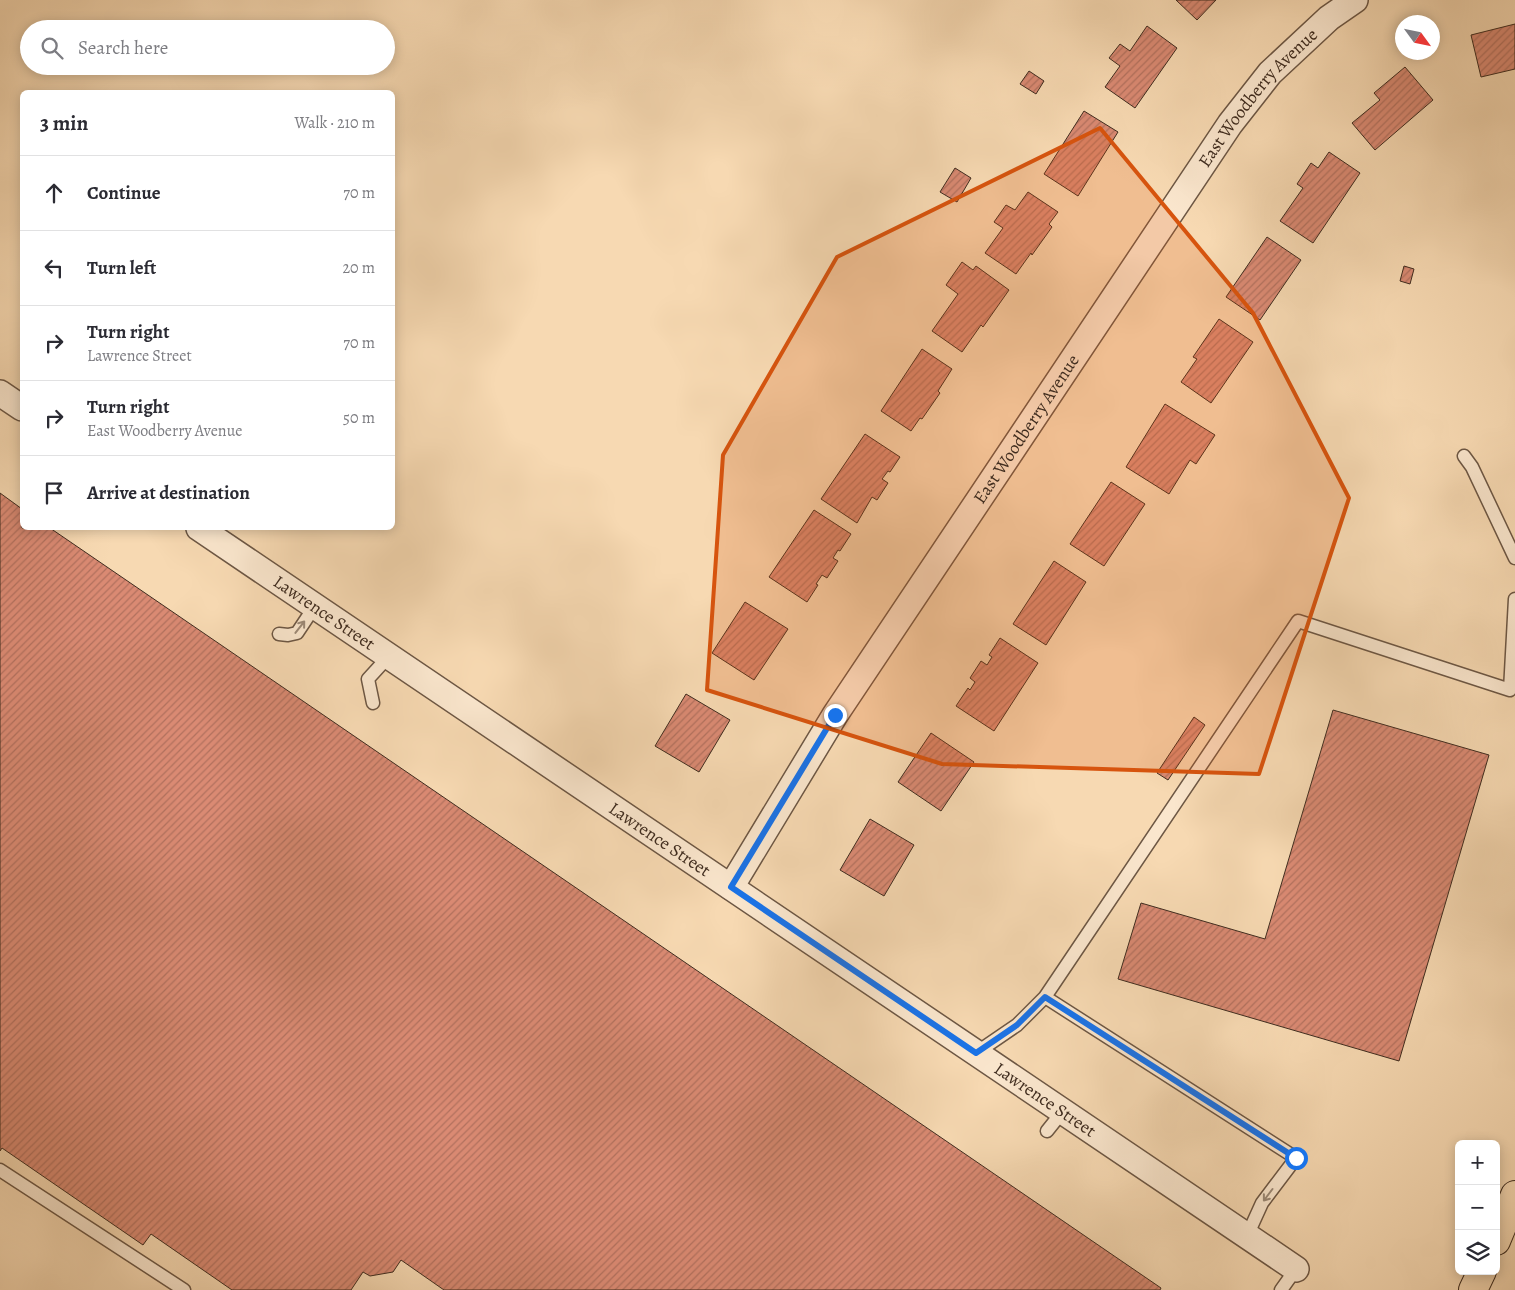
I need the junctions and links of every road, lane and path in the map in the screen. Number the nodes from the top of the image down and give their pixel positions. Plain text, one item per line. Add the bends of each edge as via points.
1 (1356, 0) edge
2 (0, 393) edge
3 (20, 407) edge
4 (1464, 456) dead end
5 (202, 530) edge
6 (1515, 558) edge
7 (1515, 599) edge
8 (315, 606) junction
9 (278, 634) dead end
10 (389, 656) junction
11 (373, 703) dead end
12 (731, 887) junction
13 (1045, 997) junction
14 (976, 1053) junction
15 (1063, 1111) junction
16 (1047, 1131) dead end
17 (0, 1170) edge
18 (1515, 1195) edge
19 (1500, 1231) edge
20 (1247, 1236) junction
21 (1296, 1269) joint
22 (1480, 1275) edge
23 (184, 1290) edge
24 (1281, 1290) edge
25 (1473, 1290) edge

1 - 12 street, East Woodberry Avenue via 1329,18 1270,73 1230,124 835,715
2 - 3 street
4 - 6 lane
5 - 8 street, Lawrence Street
7 - 13 lane via 1510,690 1298,621
9 -> 8 lane via 297,633
8 - 10 street, Lawrence Street
10 - 11 lane via 368,679
10 - 12 street, Lawrence Street
12 - 14 street, Lawrence Street
13 - 14 lane via 1017,1025
13 -> 20 lane via 1296,1158 1262,1203
14 - 15 street, Lawrence Street
15 - 16 lane
15 - 20 street, Lawrence Street
17 - 23 lane
18 - 19 highway
20 - 21 street, Lawrence Street
21 - 24 lane
22 - 25 highway

